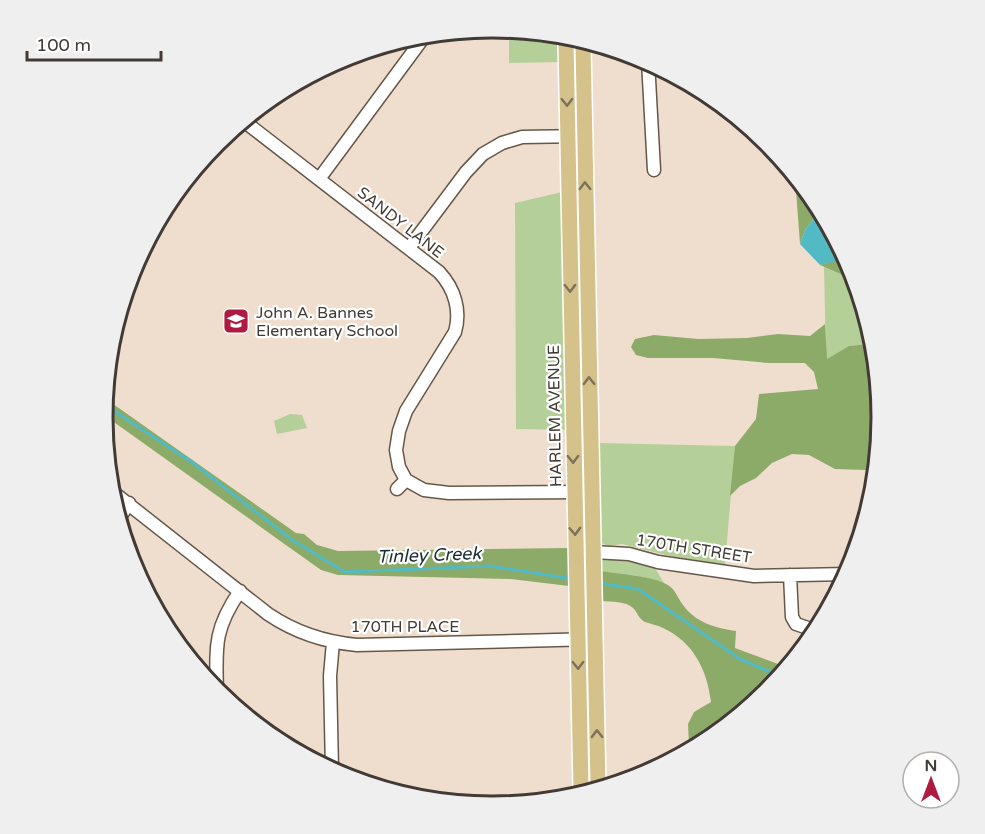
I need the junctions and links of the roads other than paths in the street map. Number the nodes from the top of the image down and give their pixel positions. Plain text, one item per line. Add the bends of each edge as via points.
1 (418, 45) edge
2 (569, 45) edge
3 (583, 48) edge
4 (649, 71) edge
5 (250, 126) edge
6 (567, 136) junction
7 (584, 136) junction
8 (654, 170) dead end
9 (319, 179) junction
10 (409, 248) junction
11 (574, 492) junction
12 (592, 492) junction
13 (123, 504) edge
14 (593, 552) junction
15 (838, 574) edge
16 (790, 575) junction
17 (240, 591) junction
18 (808, 628) edge
19 (595, 639) junction
20 (578, 640) junction
21 (333, 642) junction
22 (217, 677) edge
23 (332, 760) edge
24 (598, 782) edge
25 (581, 786) edge

1 - 9 street
2 -> 6 main road, HARLEM AVENUE
3 - 7 main road
4 - 8 street
5 - 9 street, SANDY LANE
6 - 7 street
6 - 10 street via 522,137 483,154
6 -> 11 main road, HARLEM AVENUE
12 -> 7 main road
9 - 10 street, SANDY LANE
10 - 11 street, SANDY LANE via 452,289 459,320 406,411 399,431 396,450 402,485 449,493
11 - 12 street, SANDY LANE
11 -> 20 main road, HARLEM AVENUE
12 - 14 main road
13 - 17 street, 170TH PLACE
14 - 16 street, 170TH STREET via 629,554 657,562 754,576
14 - 19 main road
15 - 16 street, 170TH STREET
16 - 18 street via 792,617 796,624
17 - 21 street, 170TH PLACE via 279,622
17 - 22 street via 218,631
19 - 20 street, 170TH PLACE
24 -> 19 main road
20 - 21 street, 170TH PLACE via 357,645
20 -> 25 main road, HARLEM AVENUE
21 - 23 street

